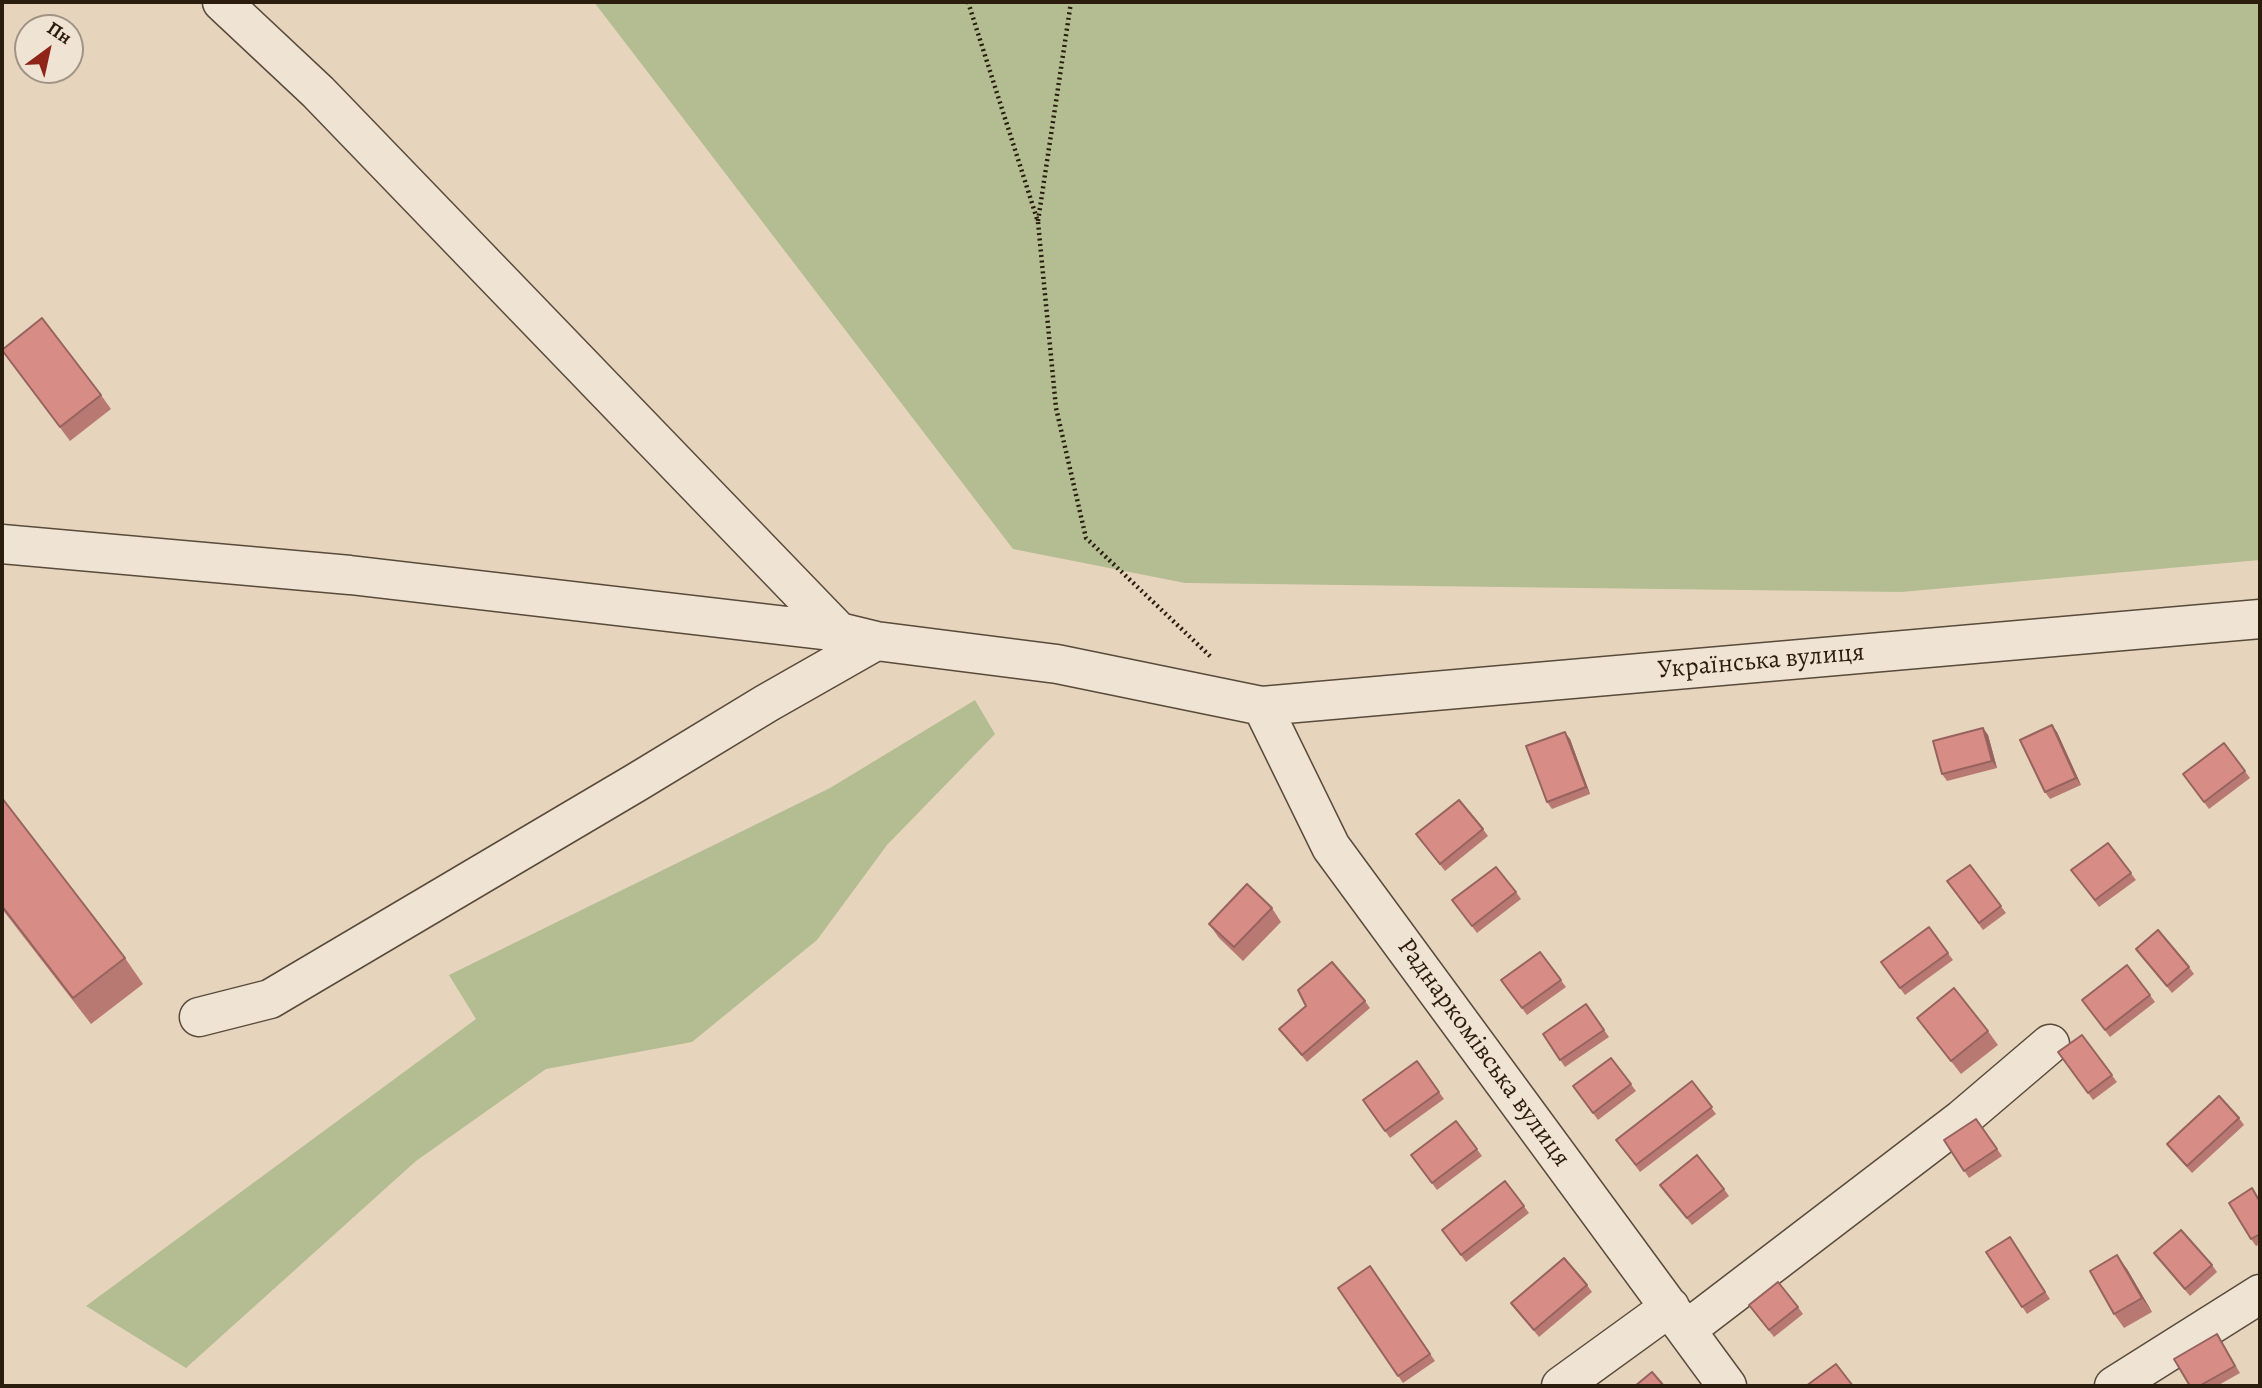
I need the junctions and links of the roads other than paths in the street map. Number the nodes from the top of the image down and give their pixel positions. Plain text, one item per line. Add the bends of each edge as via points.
1 (222, 2) edge
2 (2, 544) edge
3 (2260, 619) edge
4 (839, 632) junction
5 (876, 641) junction
6 (1262, 706) junction
7 (200, 1017) dead end
8 (2050, 1044) dead end
9 (2260, 1294) edge
10 (1678, 1319) junction
11 (1561, 1386) edge
12 (1727, 1386) edge
13 (2114, 1386) edge

1 - 4 street via 318,92
2 - 4 street, Українська вулиця via 350,575
3 - 6 street, Українська вулиця
4 - 5 street, Українська вулиця
5 - 6 street, Українська вулиця via 1056,664
5 - 7 street via 270,999
6 - 10 street, Раднаркомівська вулиця via 1331,847
8 - 10 street via 1962,1119
9 - 13 street
10 - 11 street
10 - 12 street, Раднаркомівська вулиця

